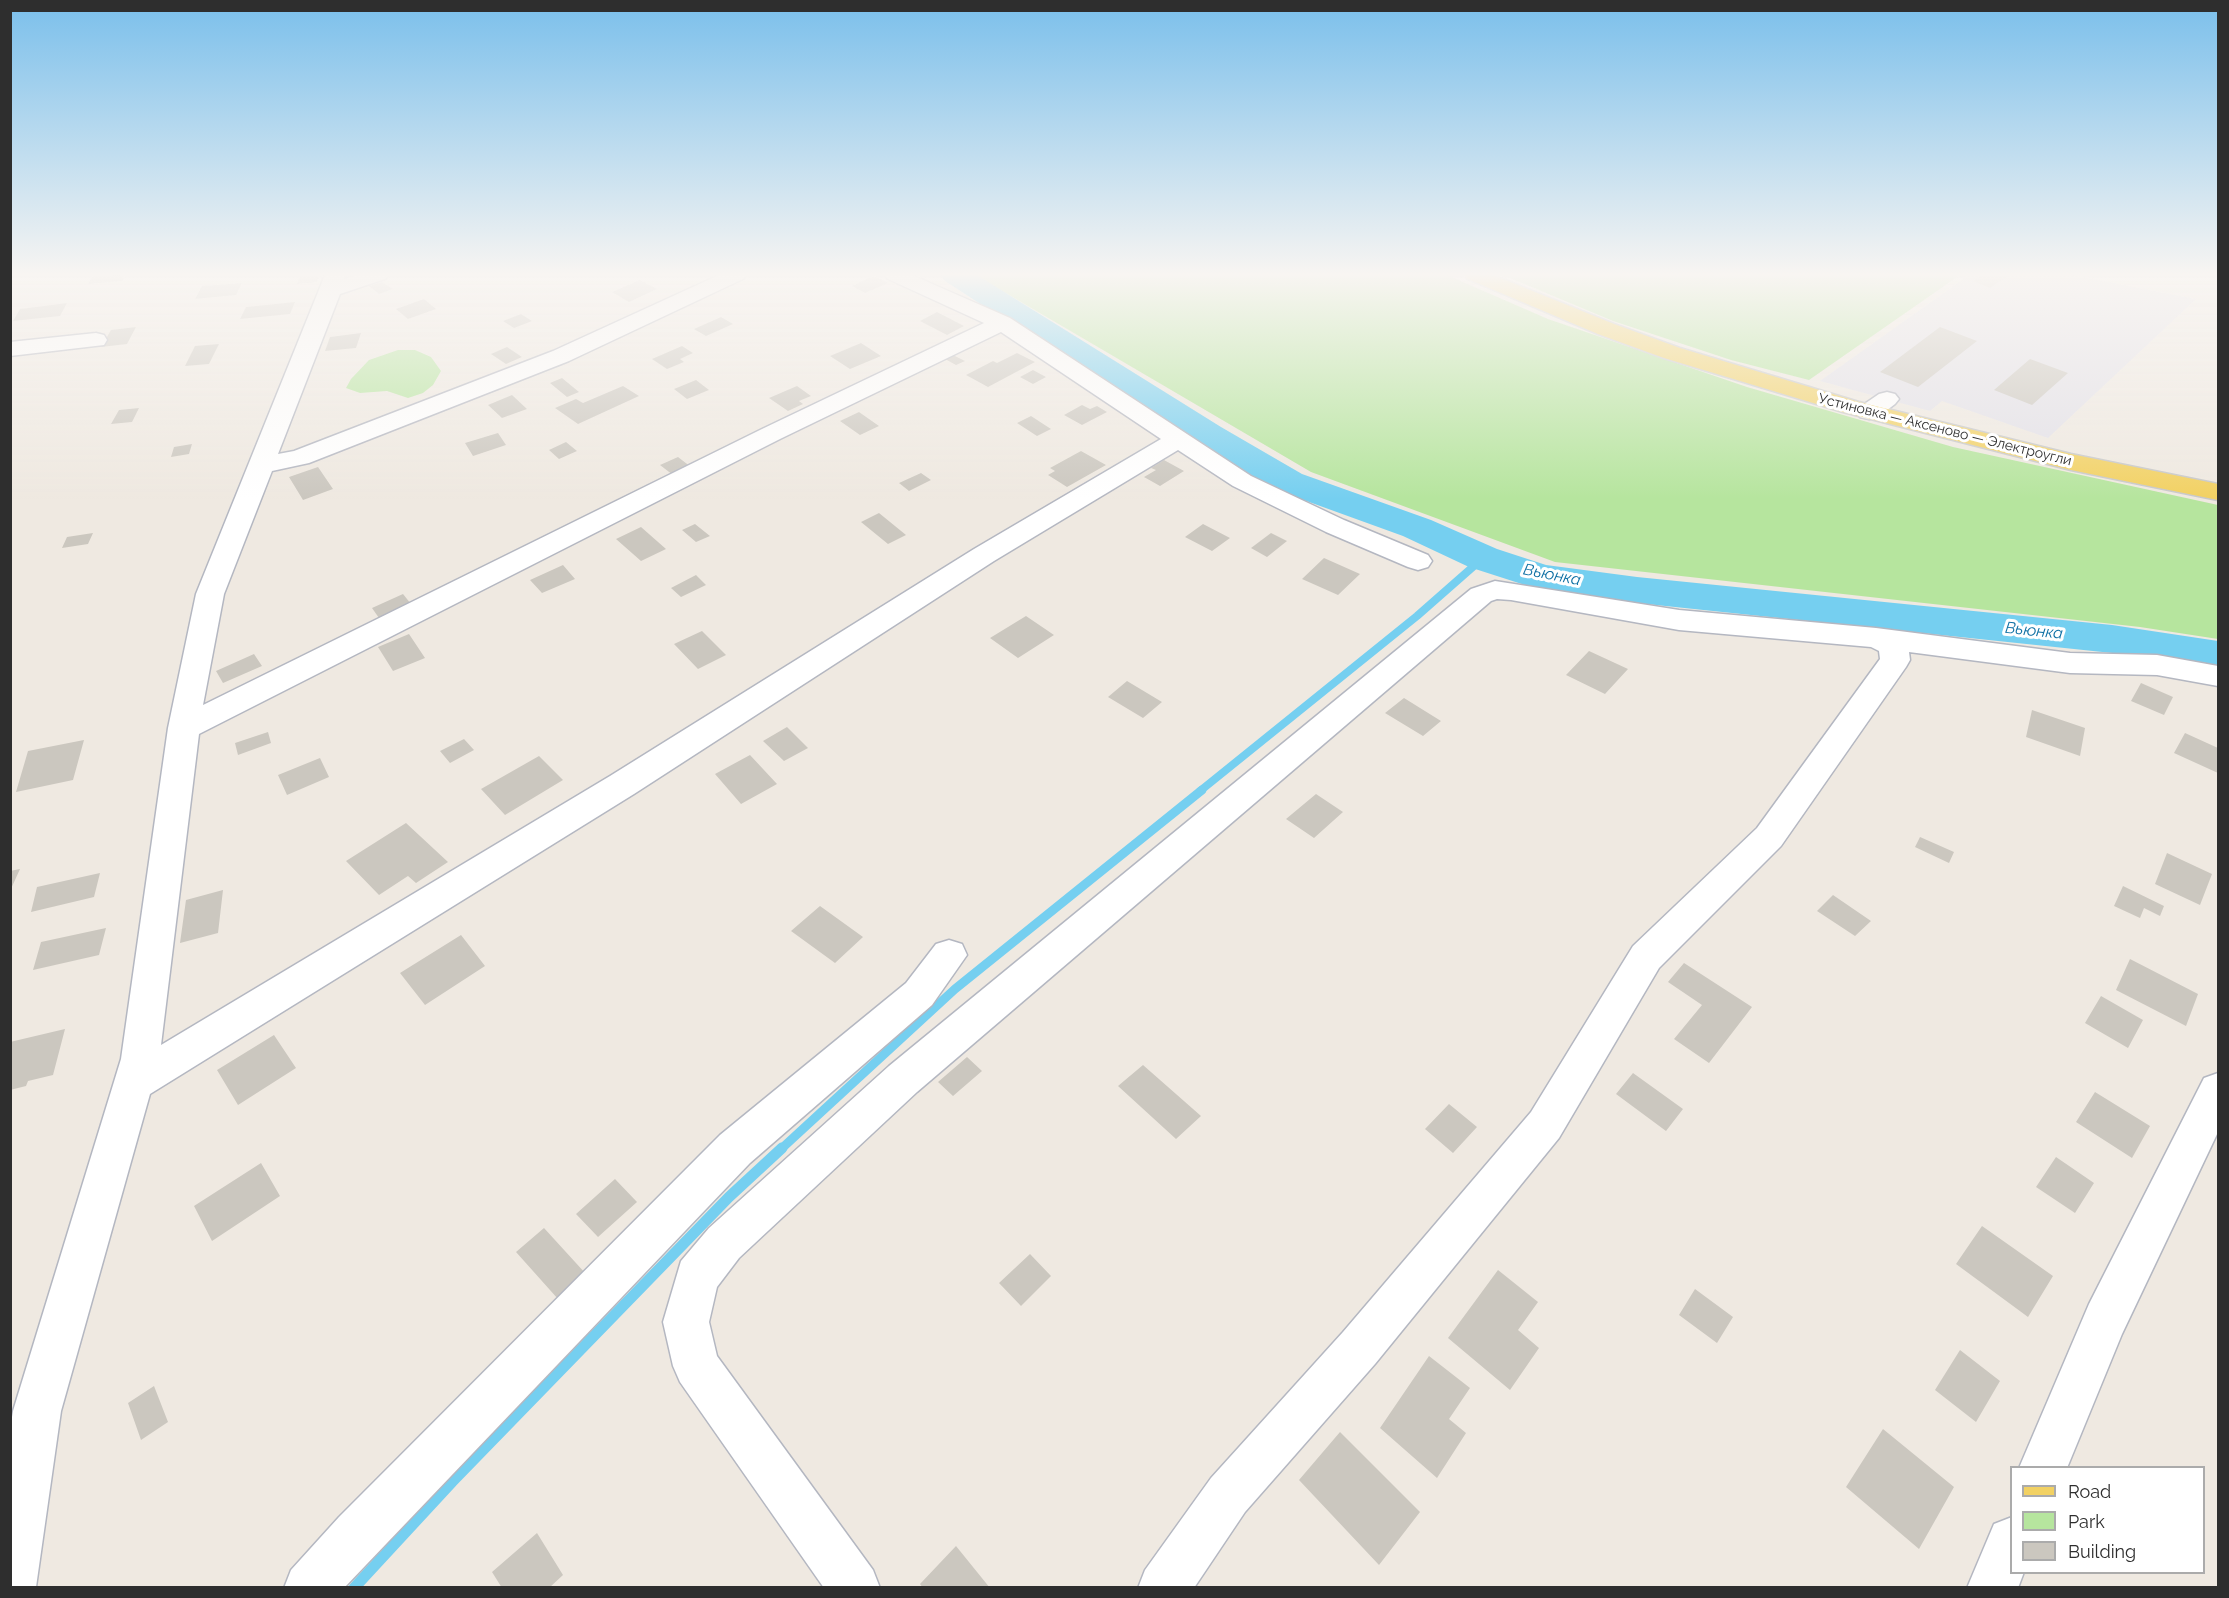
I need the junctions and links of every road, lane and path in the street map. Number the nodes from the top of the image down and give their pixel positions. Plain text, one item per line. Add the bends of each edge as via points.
1 (306, 350) edge
2 (575, 350) edge
3 (947, 350) edge
4 (1043, 350) edge
5 (1663, 350) edge
6 (1179, 439) junction
7 (260, 465) junction
8 (2218, 492) edge
9 (1418, 561) dead end
10 (1876, 638) junction
11 (2218, 676) edge
12 (184, 728) junction
13 (949, 955) dead end
14 (133, 1083) junction
15 (2218, 1091) edge
16 (2043, 1466) edge
17 (2010, 1546) edge
18 (10, 1587) edge
19 (309, 1587) edge
20 (855, 1587) edge
21 (1163, 1587) edge
22 (1992, 1587) edge

1 - 7 street
2 - 7 street via 300,458
3 - 12 street
4 - 6 street
5 - 8 main road, Устиновка — Аксеново — Электроугли via 1878,405 2071,462
6 - 9 street via 1242,481
6 - 14 street via 984,555 622,785
7 - 12 street via 210,594
10 - 11 street via 2070,663 2157,665
10 - 20 street via 1679,620 1512,591 1495,590 1481,595 903,1079 724,1243 697,1277 686,1322 696,1366
10 - 21 street via 1893,646 1895,660 1769,837 1646,957 1545,1125 1359,1348 1228,1495
12 - 14 street via 140,1059
13 - 19 street via 919,994 728,1157
14 - 18 street via 37,1411
15 - 16 street via 2105,1320
17 - 22 street

